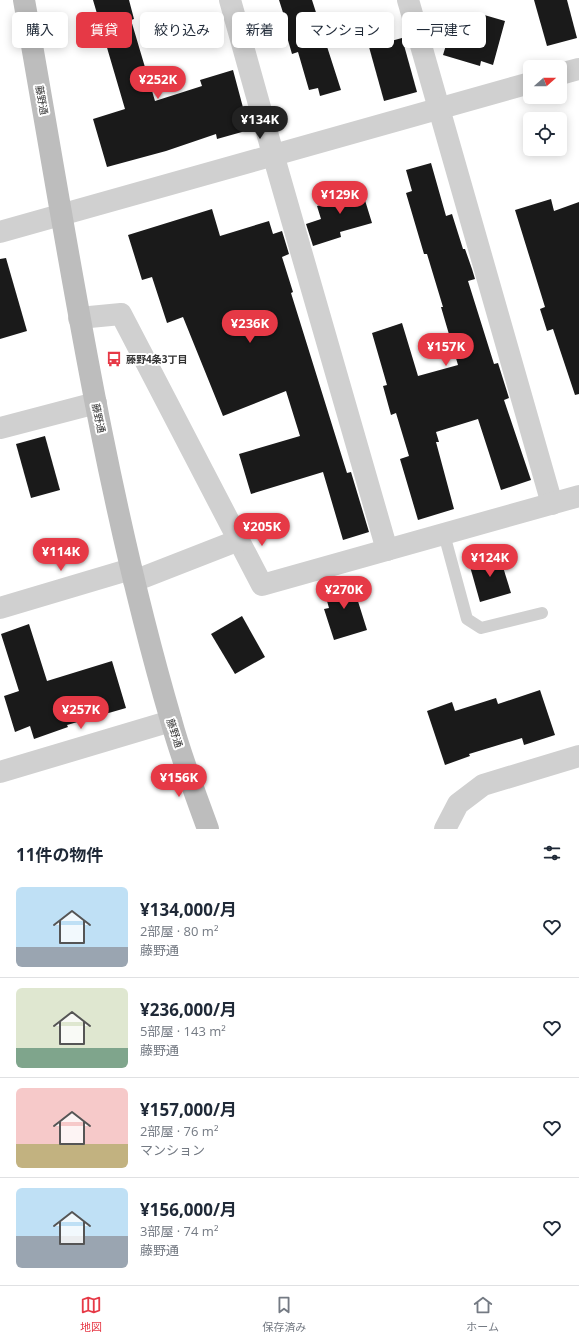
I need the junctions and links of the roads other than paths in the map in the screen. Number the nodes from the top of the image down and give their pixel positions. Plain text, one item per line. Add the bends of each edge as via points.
1 (24, 0) edge
2 (230, 0) edge
3 (408, 0) edge
4 (579, 69) edge
5 (567, 72) edge
6 (523, 85) edge
7 (439, 108) junction
8 (272, 154) junction
9 (62, 214) junction
10 (0, 232) edge
11 (79, 318) junction
12 (96, 403) junction
13 (0, 428) edge
14 (579, 496) edge
15 (552, 504) junction
16 (444, 534) junction
17 (239, 540) junction
18 (386, 550) junction
19 (132, 575) junction
20 (0, 608) edge
21 (542, 613) dead end
22 (171, 721) junction
23 (579, 756) edge
24 (0, 772) edge
25 (208, 829) edge
26 (445, 829) edge

1 - 9 street, 藤野通
2 - 8 street
3 - 7 street
4 - 5 street
6 - 7 street
7 - 8 street
7 - 15 street
8 - 9 street
8 - 18 street
9 - 10 street
9 - 11 street, 藤野通
11 - 12 street, 藤野通
11 - 17 street via 121,314
12 - 13 street
12 - 19 street, 藤野通
14 - 15 street
15 - 16 street
16 - 18 street
16 - 21 lane via 467,619 481,628
17 - 18 street via 262,584
17 - 19 street
19 - 20 street
19 - 22 street, 藤野通
22 - 24 street
22 - 25 street, 藤野通
23 - 26 street via 483,785 458,804

